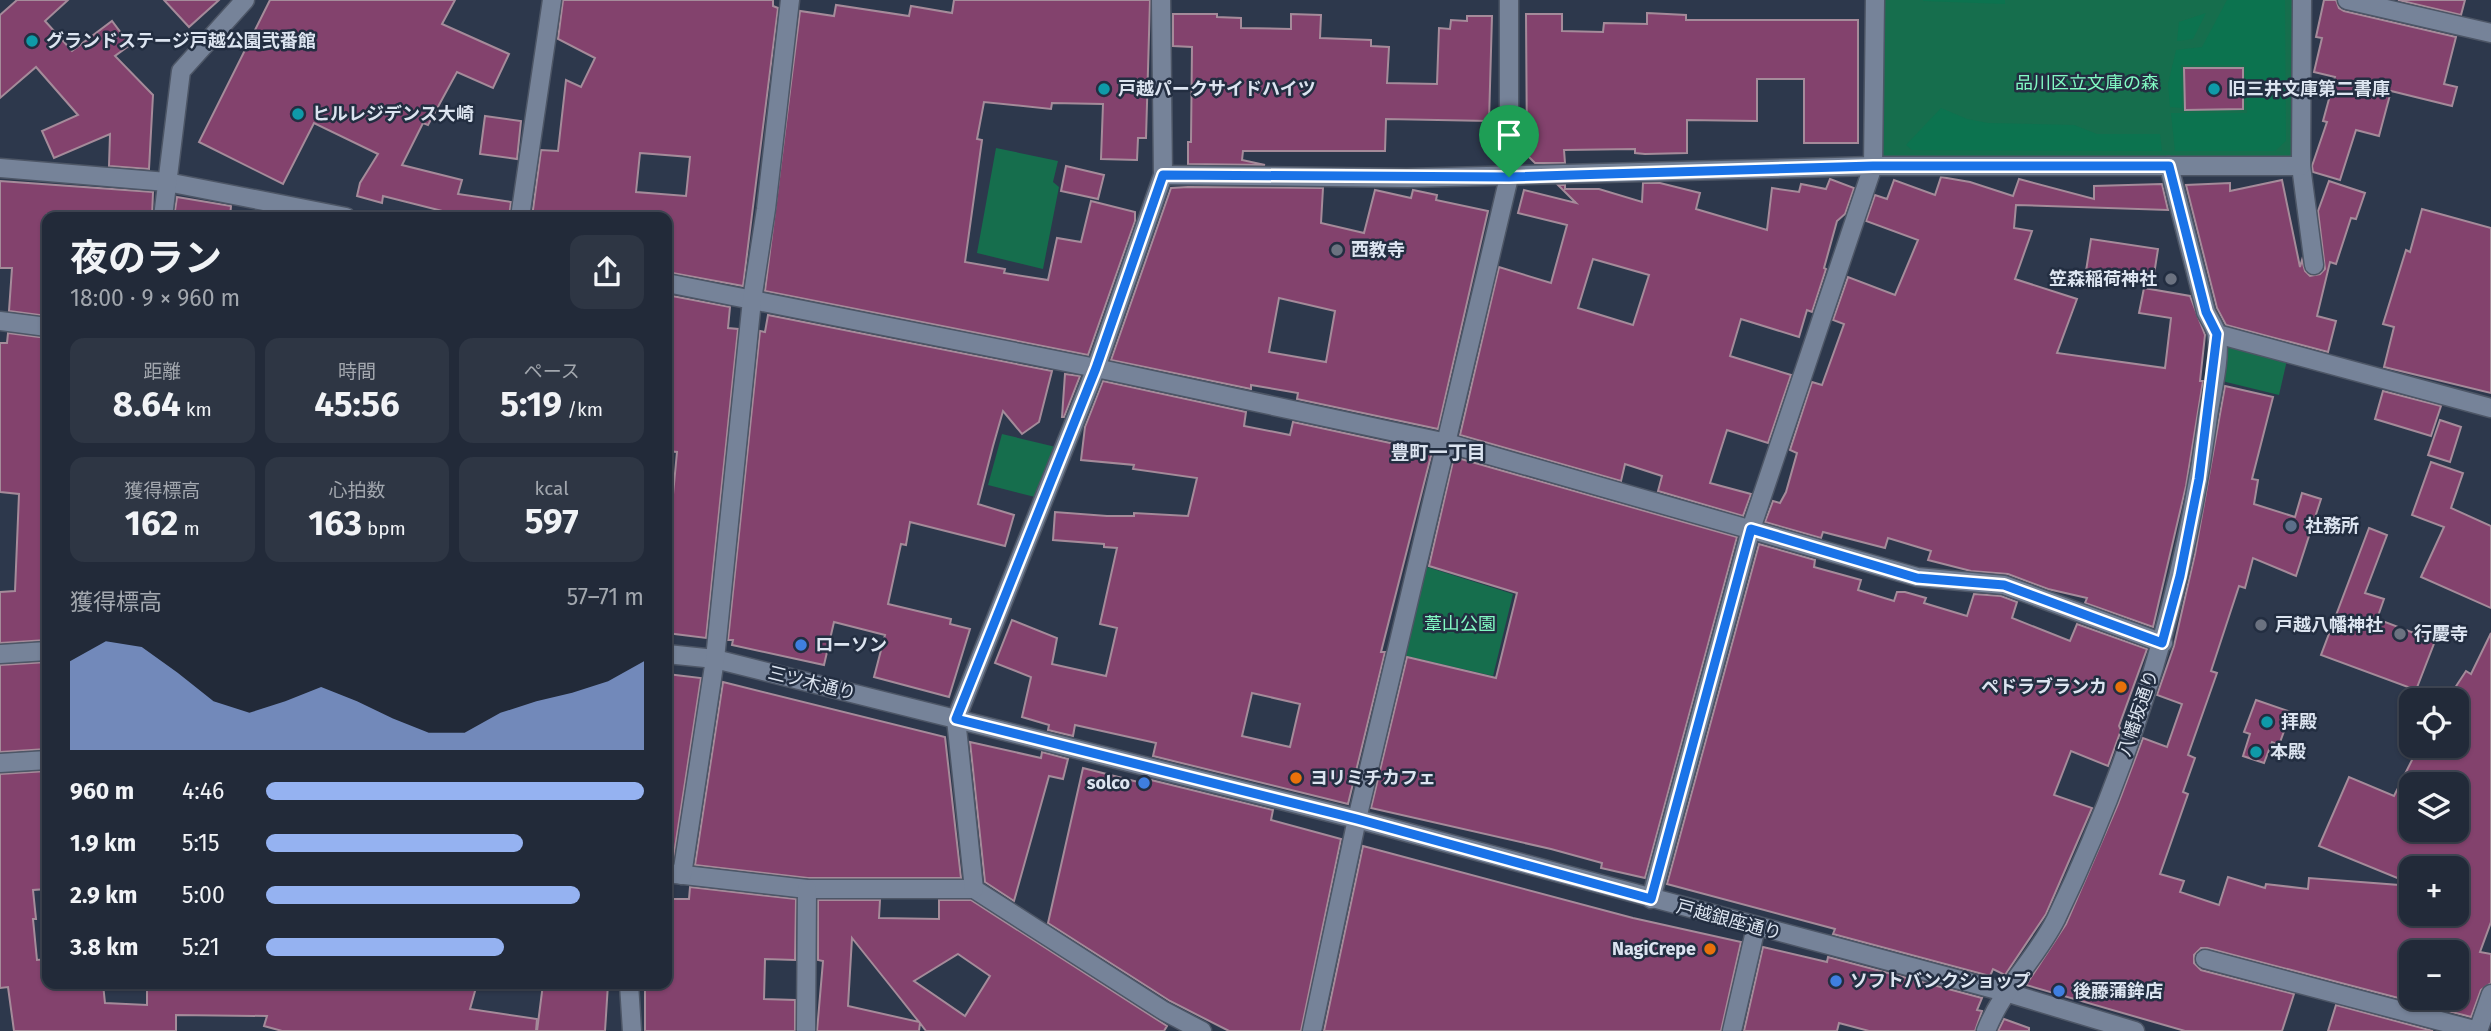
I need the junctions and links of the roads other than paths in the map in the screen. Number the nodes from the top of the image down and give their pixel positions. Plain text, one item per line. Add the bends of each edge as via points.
1 (246, 0) edge
2 (552, 0) edge
3 (790, 0) edge
4 (1161, 0) edge
5 (1509, 0) edge
6 (1875, 0) edge
7 (2302, 0) edge
8 (2347, 0) edge
9 (2491, 33) edge
10 (1873, 166) junction
11 (2169, 166) junction
12 (2301, 166) junction
13 (0, 168) edge
14 (1163, 175) junction
15 (1509, 177) junction
16 (167, 182) junction
17 (164, 212) edge
18 (320, 212) edge
19 (521, 212) edge
20 (2314, 265) dead end
21 (672, 284) edge
22 (752, 300) junction
23 (0, 321) edge
24 (42, 326) edge
25 (2217, 334) junction
26 (1096, 368) junction
27 (2491, 408) edge
28 (1447, 443) junction
29 (1751, 529) junction
30 (2162, 643) junction
31 (42, 651) edge
32 (0, 654) edge
33 (672, 655) edge
34 (715, 659) junction
35 (956, 719) junction
36 (42, 760) edge
37 (0, 763) edge
38 (1357, 819) junction
39 (674, 874) edge
40 (807, 890) junction
41 (974, 890) junction
42 (1651, 899) junction
43 (1756, 927) junction
44 (2205, 958) dead end
45 (629, 989) edge
46 (2005, 992) junction
47 (2491, 994) edge
48 (632, 1031) edge
49 (806, 1031) edge
50 (1202, 1031) edge
51 (1312, 1031) edge
52 (1732, 1031) edge
53 (1986, 1031) edge
54 (2135, 1031) edge
55 (2478, 1031) edge

1 - 16 street via 181,71
2 - 19 street
3 - 22 street
4 - 14 street
5 - 15 street
6 - 10 street
7 - 12 street
8 - 9 street
10 - 11 street
10 - 15 street
10 - 29 street
11 - 12 street
11 - 25 street, 八幡坂通り via 2206,312
12 - 20 street
13 - 16 street
14 - 15 street
14 - 26 street
15 - 28 street
16 - 17 street
16 - 18 street
21 - 22 street
22 - 26 street
22 - 34 street
23 - 24 street
25 - 27 street
25 - 30 street, 八幡坂通り via 2199,479
26 - 28 street
26 - 35 street
28 - 29 street
28 - 38 street
29 - 30 street via 1917,578 2015,588
29 - 42 street
30 - 46 street, 八幡坂通り via 2107,802 2054,922
31 - 32 street
33 - 34 street, 三ツ木通り
34 - 35 street, 三ツ木通り
34 - 39 street
35 - 38 street, 戸越銀座通り
35 - 41 street
36 - 37 street
38 - 42 street, 戸越銀座通り
38 - 51 street
39 - 40 street
40 - 41 street
40 - 49 street
41 - 50 street
42 - 43 street, 戸越銀座通り
43 - 46 street, 戸越銀座通り
43 - 52 street
44 - 55 street
45 - 48 street
46 - 53 street, 八幡坂通り
46 - 54 street, 戸越銀座通り
47 - 55 street

